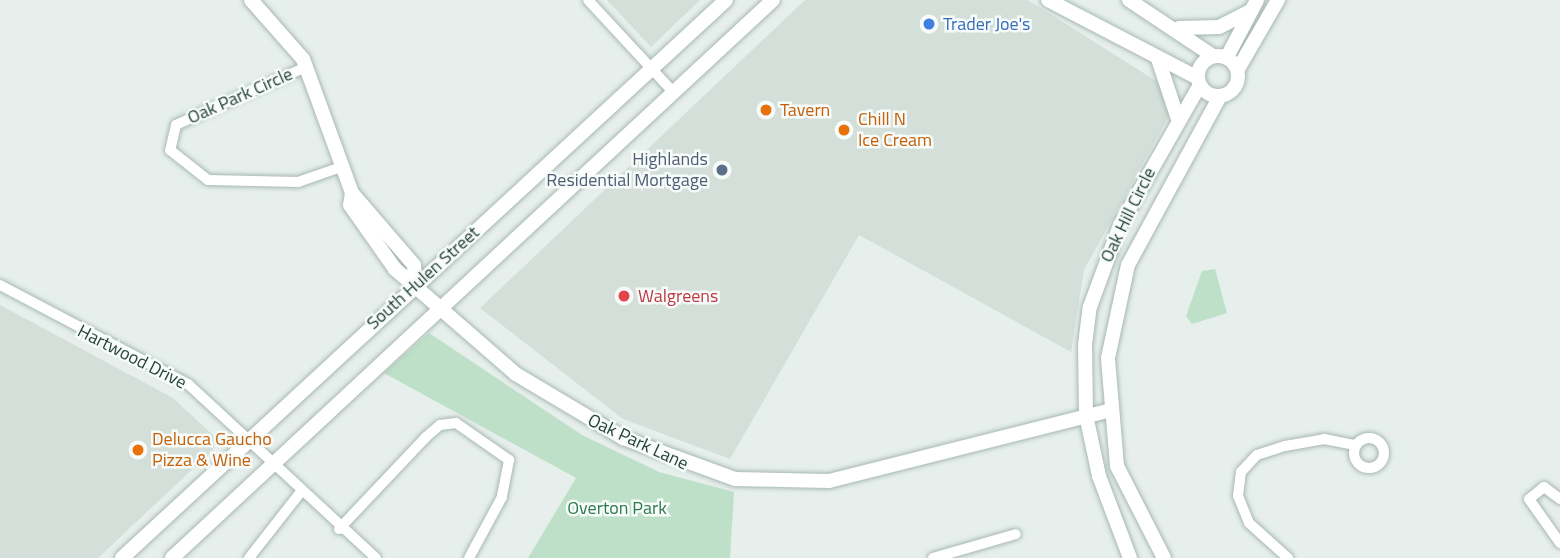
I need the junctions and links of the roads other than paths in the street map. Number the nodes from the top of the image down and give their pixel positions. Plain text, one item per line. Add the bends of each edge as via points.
1 (251, 0) edge
2 (588, 0) edge
3 (726, 0) edge
4 (773, 0) edge
5 (1048, 0) edge
6 (1129, 0) edge
7 (1278, 0) edge
8 (1254, 5) edge
9 (1177, 28) junction
10 (1220, 57) junction
11 (1158, 60) junction
12 (306, 67) junction
13 (1238, 69) junction
14 (652, 70) junction
15 (1199, 81) junction
16 (674, 93) junction
17 (1220, 96) junction
18 (1178, 119) junction
19 (341, 167) junction
20 (415, 283) junction
21 (0, 285) edge
22 (438, 309) junction
23 (1107, 411) junction
24 (1086, 415) junction
25 (250, 439) junction
26 (1356, 445) dead end
27 (272, 463) junction
28 (300, 493) junction
29 (1560, 499) edge
30 (339, 529) junction
31 (1016, 534) dead end
32 (1560, 543) edge
33 (971, 552) edge
34 (122, 558) edge
35 (172, 558) edge
36 (249, 558) edge
37 (376, 558) edge
38 (469, 558) edge
39 (933, 558) edge
40 (1130, 558) edge
41 (1164, 558) edge
42 (1288, 558) edge

1 - 12 street, Oak Park Lane
2 - 14 street
3 - 14 street, South Hulen Street
4 - 16 street, South Hulen Street
5 - 11 street
6 - 9 street
7 - 13 street
8 - 9 street via 1219,27
8 - 10 street
9 - 10 street
10 - 13 street
10 - 15 street, Oak Hill Circle
11 - 15 street
11 - 18 street
12 - 19 street, Oak Park Lane
12 - 19 street, Oak Park Circle via 176,125 170,150 199,176 221,181 298,182
13 - 17 street, Oak Hill Circle via 1237,85
14 - 16 street
14 - 20 street, South Hulen Street
15 - 17 street
15 - 18 street, Oak Hill Circle
16 - 22 street, South Hulen Street
17 - 23 street, Oak Hill Circle via 1129,265 1112,326
18 - 24 street, Oak Hill Circle via 1120,225 1097,285 1084,345
19 - 20 street, Oak Park Lane via 352,193 414,265
20 - 22 street, Oak Park Lane
20 - 25 street, South Hulen Street
21 - 25 street, Hartwood Drive via 188,384
22 - 24 street, Oak Park Lane via 581,416 672,460 735,479 830,481
22 - 27 street, South Hulen Street
23 - 24 street, Oak Park Lane
23 - 41 street, Oak Hill Circle via 1117,466
24 - 40 street, Oak Hill Circle via 1103,488
25 - 27 street, Hartwood Drive
25 - 34 street, South Hulen Street
26 - 42 street via 1325,439 1285,446 1257,455 1241,472 1238,496 1249,523
27 - 28 street, Hartwood Drive
27 - 35 street, South Hulen Street
28 - 30 street, Hartwood Drive
28 - 36 street
29 - 32 street via 1544,487 1529,499
30 - 37 street, Hartwood Drive
30 - 38 street via 426,437 440,425 456,423 509,460 502,497
31 - 33 street
33 - 39 street

